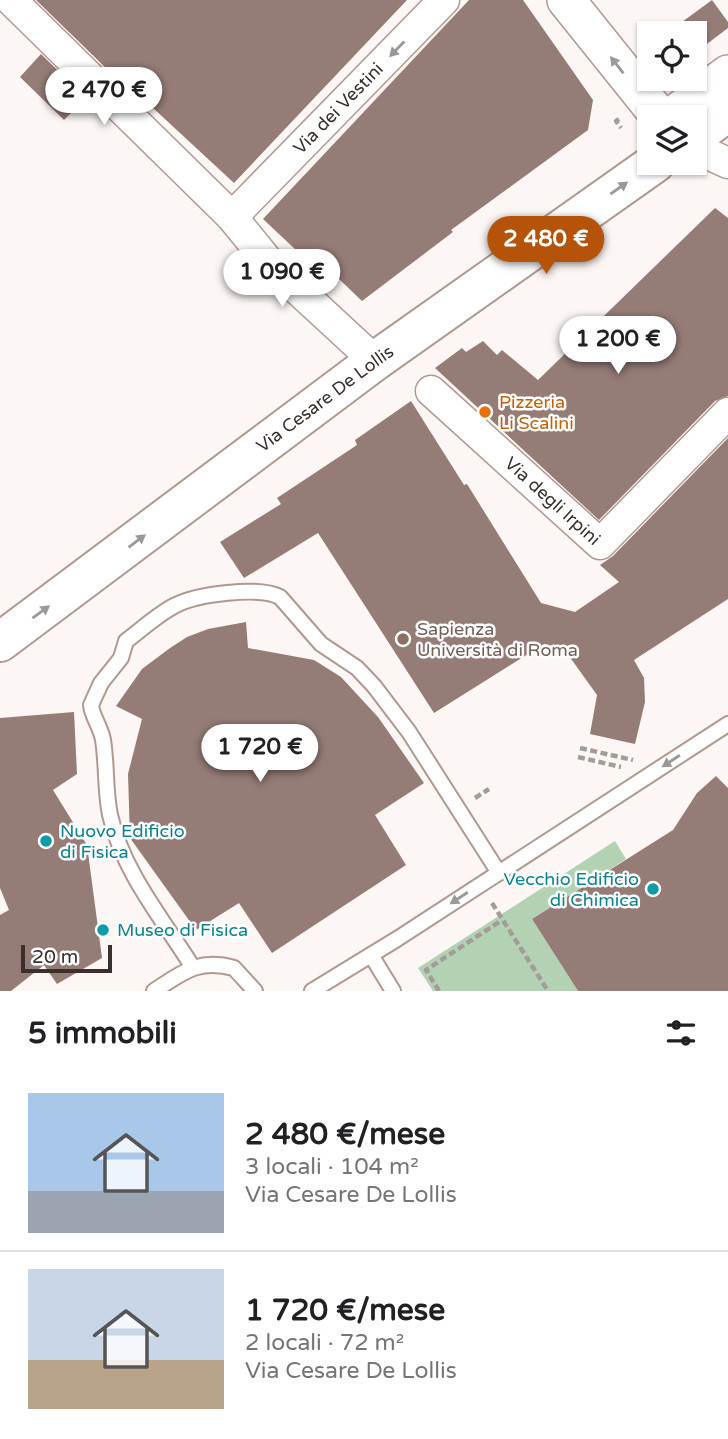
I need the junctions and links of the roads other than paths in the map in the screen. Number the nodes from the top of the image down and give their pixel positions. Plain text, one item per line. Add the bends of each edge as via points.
1 (10, 0) edge
2 (444, 0) edge
3 (566, 0) edge
4 (728, 74) edge
5 (650, 105) edge
6 (687, 105) edge
7 (728, 112) edge
8 (707, 127) edge
9 (707, 153) edge
10 (728, 163) edge
11 (638, 175) edge
12 (232, 217) junction
13 (375, 361) junction
14 (431, 391) dead end
15 (728, 413) edge
16 (0, 642) edge
17 (728, 724) edge
18 (499, 873) junction
19 (371, 955) junction
20 (192, 966) junction
21 (154, 991) edge
22 (255, 991) edge
23 (312, 991) edge
24 (393, 991) edge

1 - 12 street
2 -> 12 street, Via dei Vestini
5 -> 3 street
4 - 6 street
7 - 8 main road
9 - 10 street
13 -> 11 main road, Via Cesare De Lollis
12 - 13 street via 271,265
16 -> 13 main road, Via Cesare De Lollis
14 - 15 street, Via degli Irpini via 600,544
17 -> 18 lane
18 -> 19 lane
18 - 20 lane via 409,732 374,686 357,668 321,644 287,603 274,593 260,592 186,601 126,641 121,658 101,682 91,705 101,728 108,804 121,852
19 - 23 lane
19 - 24 lane
20 - 21 lane
20 - 22 lane via 234,968

